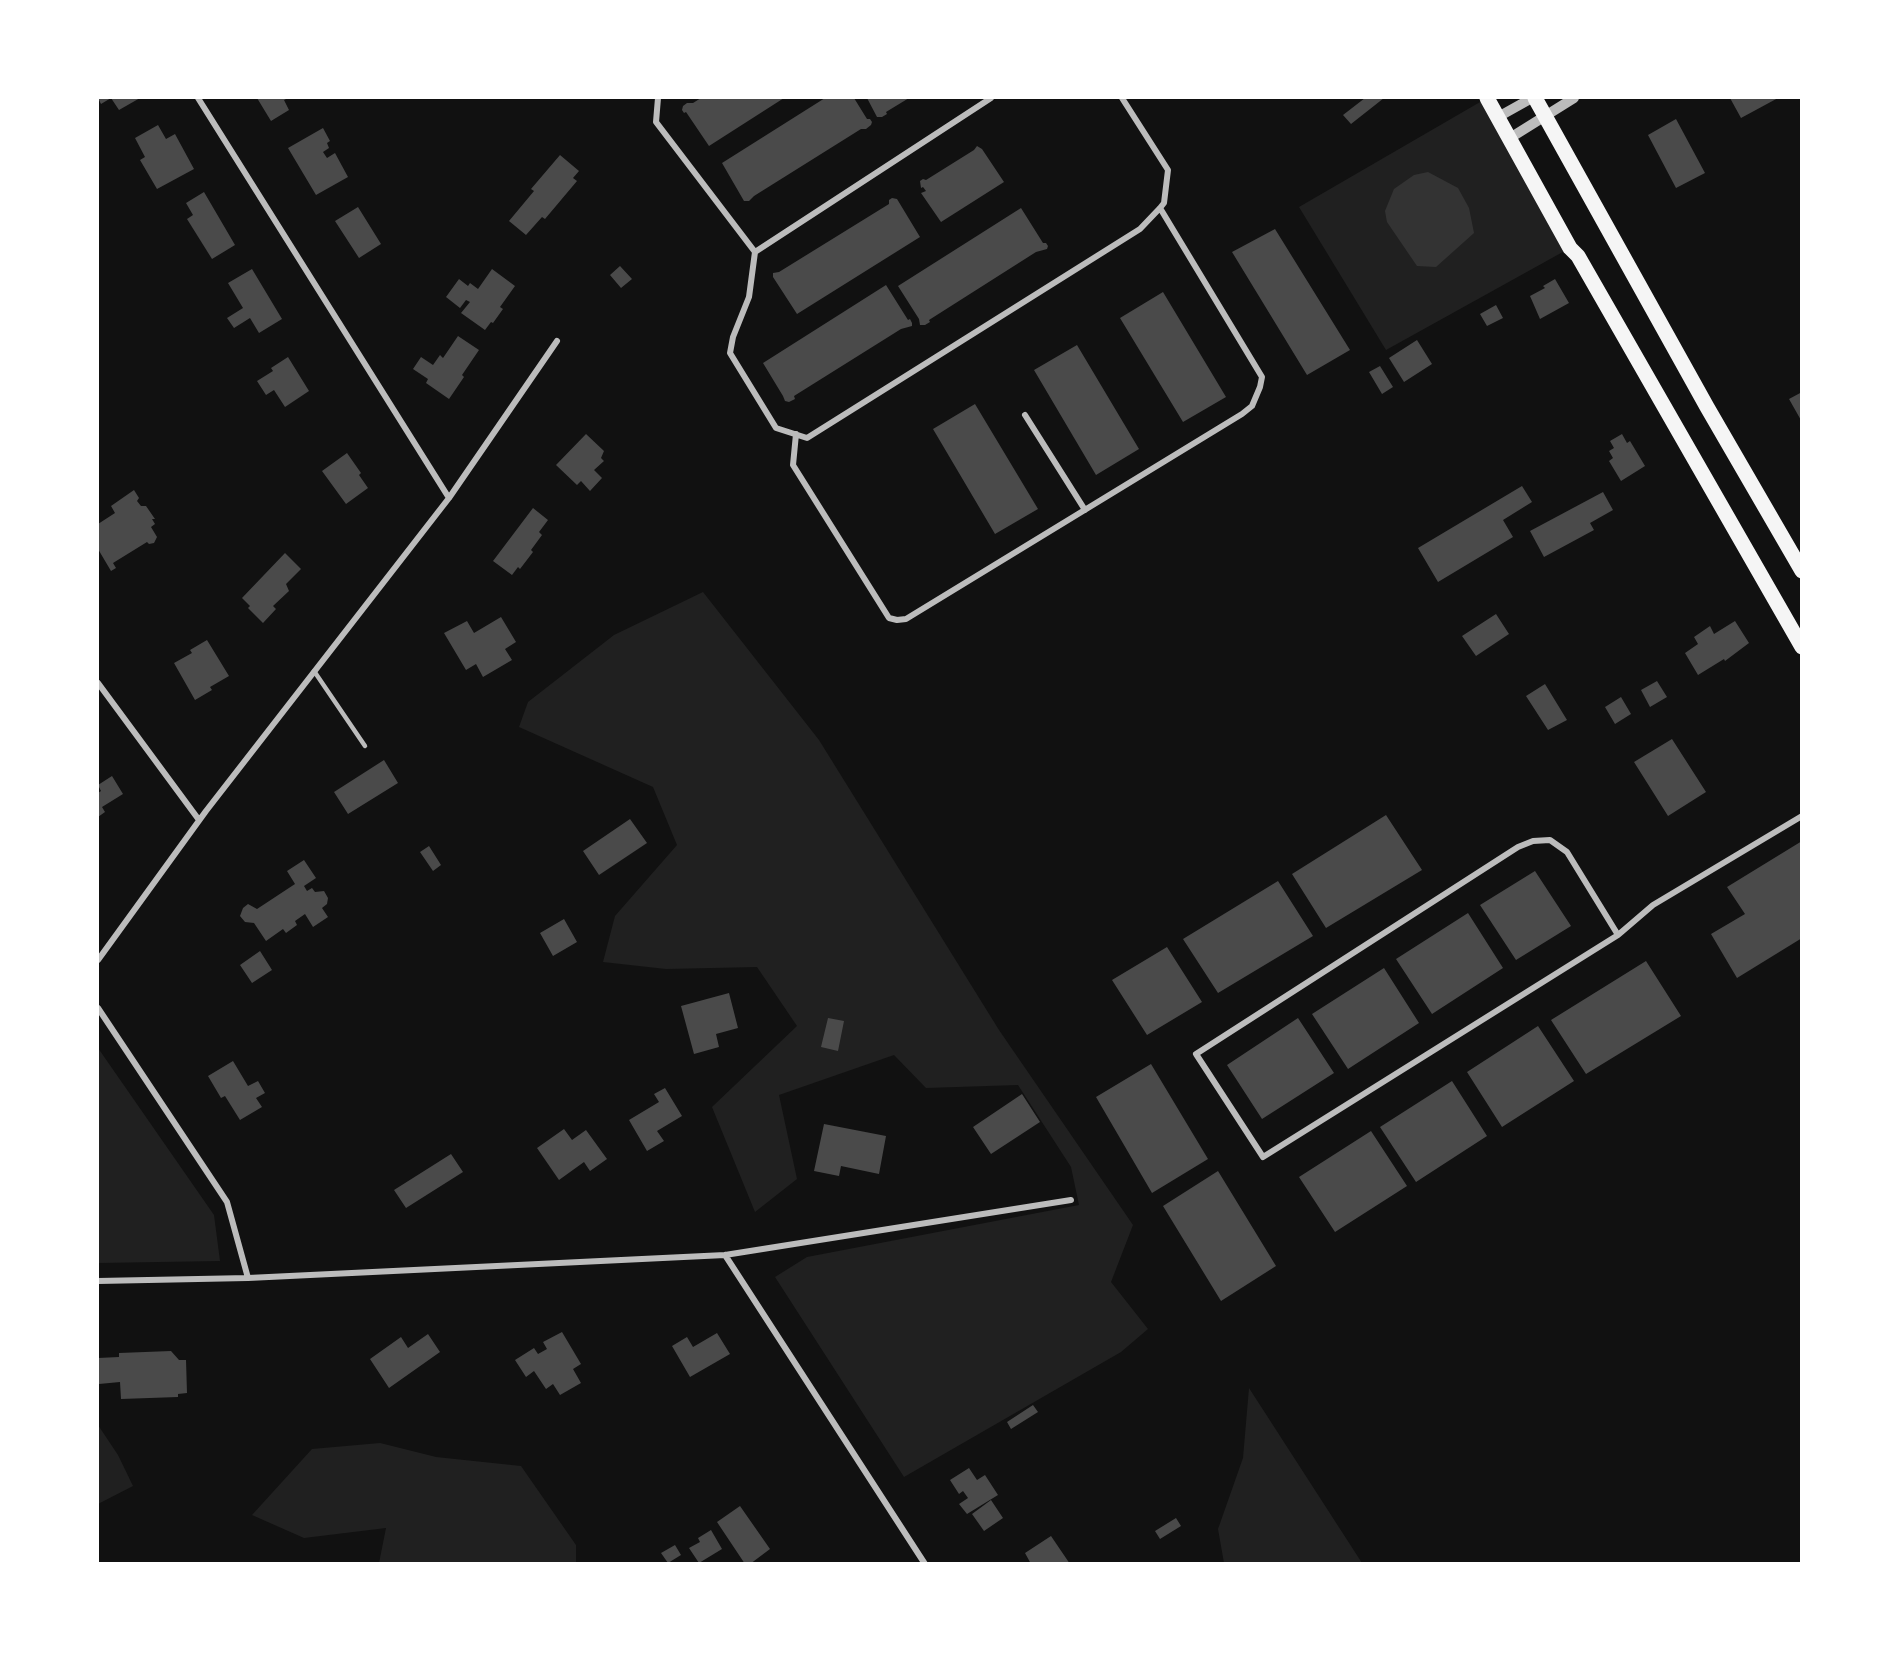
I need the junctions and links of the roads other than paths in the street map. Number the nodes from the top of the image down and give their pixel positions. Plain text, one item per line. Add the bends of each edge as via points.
1 (198, 98) edge
2 (658, 98) edge
3 (991, 98) edge
4 (1122, 98) edge
5 (1487, 98) edge
6 (1534, 98) edge
7 (1574, 98) edge
8 (1545, 115) junction
9 (1498, 117) junction
10 (1510, 138) junction
11 (1160, 208) junction
12 (755, 252) junction
13 (557, 341) dead end
14 (1025, 415) dead end
15 (796, 434) junction
16 (449, 498) junction
17 (1085, 510) junction
18 (1802, 571) edge
19 (1802, 647) edge
20 (314, 671) junction
21 (98, 683) edge
22 (364, 746) dead end
23 (1802, 816) edge
24 (199, 820) junction
25 (1618, 934) junction
26 (98, 960) edge
27 (98, 1008) edge
28 (1071, 1200) dead end
29 (725, 1255) junction
30 (248, 1278) junction
31 (98, 1281) edge
32 (925, 1563) edge

1 - 16 street
2 - 12 street via 656,122
3 - 12 street
4 - 11 street via 1168,170
5 - 9 main road
6 - 8 main road
6 - 9 street
7 - 8 street
8 - 10 street
8 - 18 main road
9 - 10 main road
10 - 19 main road
11 - 15 street via 1140,229 807,438
11 - 17 street via 1262,377 1260,387 1252,406 1242,414
12 - 15 street via 749,297 730,353 776,428
13 - 16 street
14 - 17 street
15 - 17 street via 793,465 889,618 906,619
16 - 20 street
20 - 22 lane
20 - 24 street
21 - 24 street
23 - 25 street via 1653,905
24 - 26 street
25 - 25 street via 1263,1157 1196,1054 1533,841 1550,840 1568,852
27 - 30 street via 227,1202
28 - 29 street
29 - 30 street
29 - 32 street
30 - 31 street

